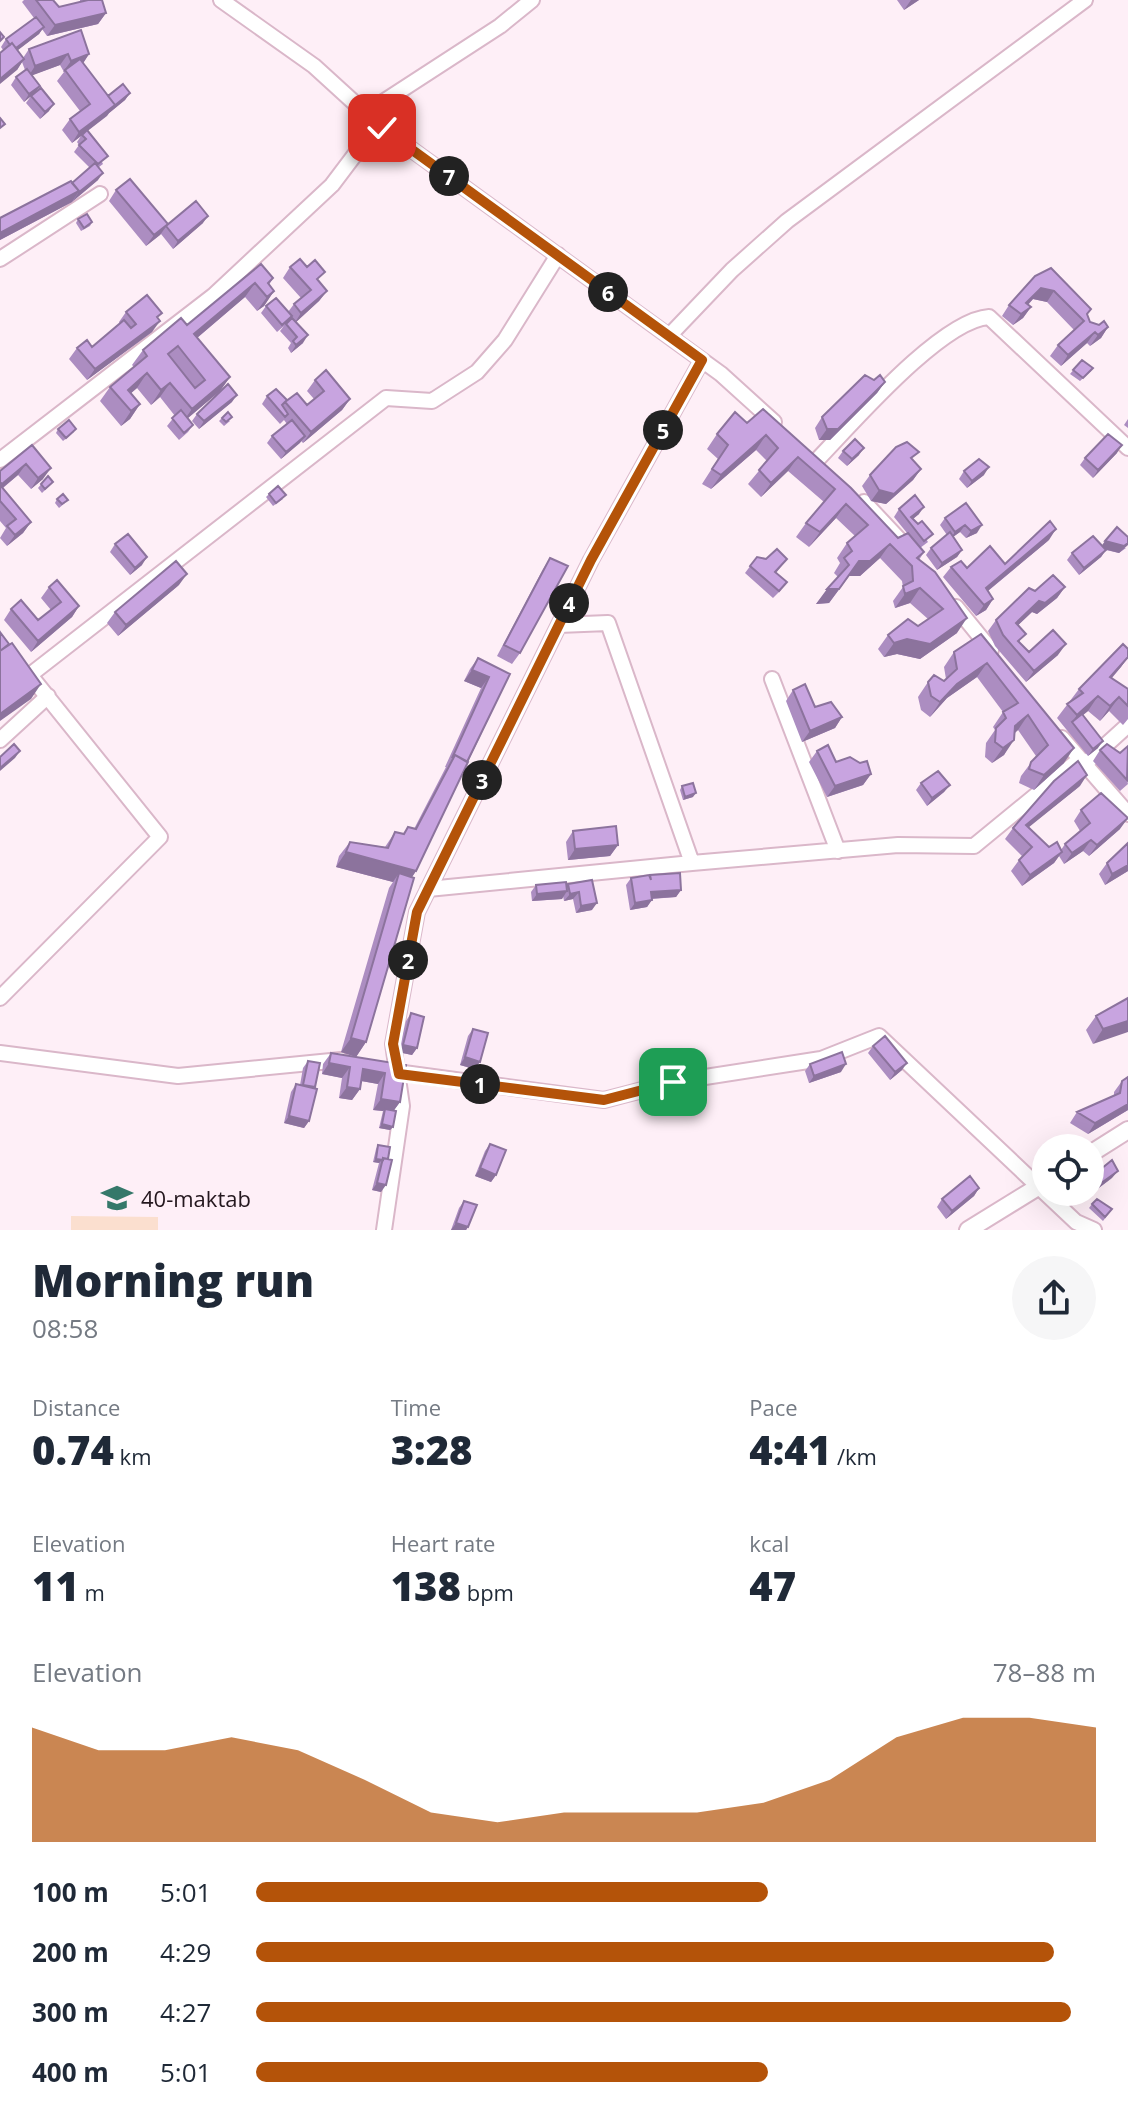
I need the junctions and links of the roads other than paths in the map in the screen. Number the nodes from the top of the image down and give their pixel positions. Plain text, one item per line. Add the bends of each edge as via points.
1 (221, 0) edge
2 (532, 0) edge
3 (1085, 0) edge
4 (366, 113) junction
5 (378, 124) junction
6 (100, 194) dead end
7 (558, 255) junction
8 (0, 259) edge
9 (669, 336) junction
10 (702, 360) junction
11 (785, 432) edge
12 (1128, 448) edge
13 (0, 460) edge
14 (817, 460) edge
15 (849, 489) edge
16 (922, 565) edge
17 (942, 590) edge
18 (559, 625) junction
19 (1003, 665) edge
20 (772, 679) dead end
21 (48, 696) junction
22 (1128, 725) edge
23 (1053, 727) edge
24 (0, 740) edge
25 (1082, 762) junction
26 (1128, 814) edge
27 (838, 851) junction
28 (692, 863) junction
29 (428, 889) junction
30 (0, 998) edge
31 (0, 1053) edge
32 (399, 1074) junction
33 (1128, 1130) edge
34 (1104, 1145) edge
35 (1032, 1175) edge
36 (1032, 1190) edge
37 (1062, 1206) edge
38 (384, 1230) edge
39 (968, 1230) edge
40 (1094, 1230) edge

1 - 4 street via 314,66
2 - 4 street
3 - 9 street via 787,221
4 - 5 street
5 - 7 street
5 - 13 street via 332,185 213,296
6 - 8 street
7 - 9 street
7 - 21 street via 505,340 477,372 432,401 386,398 26,670
9 - 10 street
10 - 11 street
10 - 18 street
12 - 14 street via 989,317 972,318 910,365
15 - 16 street
17 - 19 street
18 - 28 street via 608,623
18 - 29 street
20 - 27 street
21 - 24 street
21 - 30 street via 160,837
22 - 25 street
23 - 25 street
25 - 26 street
25 - 27 street via 974,846
27 - 28 street
28 - 29 street
29 - 32 street via 417,912 393,1044
31 - 32 street via 178,1076 306,1062 363,1065
32 - 35 street via 604,1100 673,1082 821,1059 879,1036
32 - 38 street via 402,1106
33 - 34 street
36 - 39 street
37 - 40 street via 1076,1222

